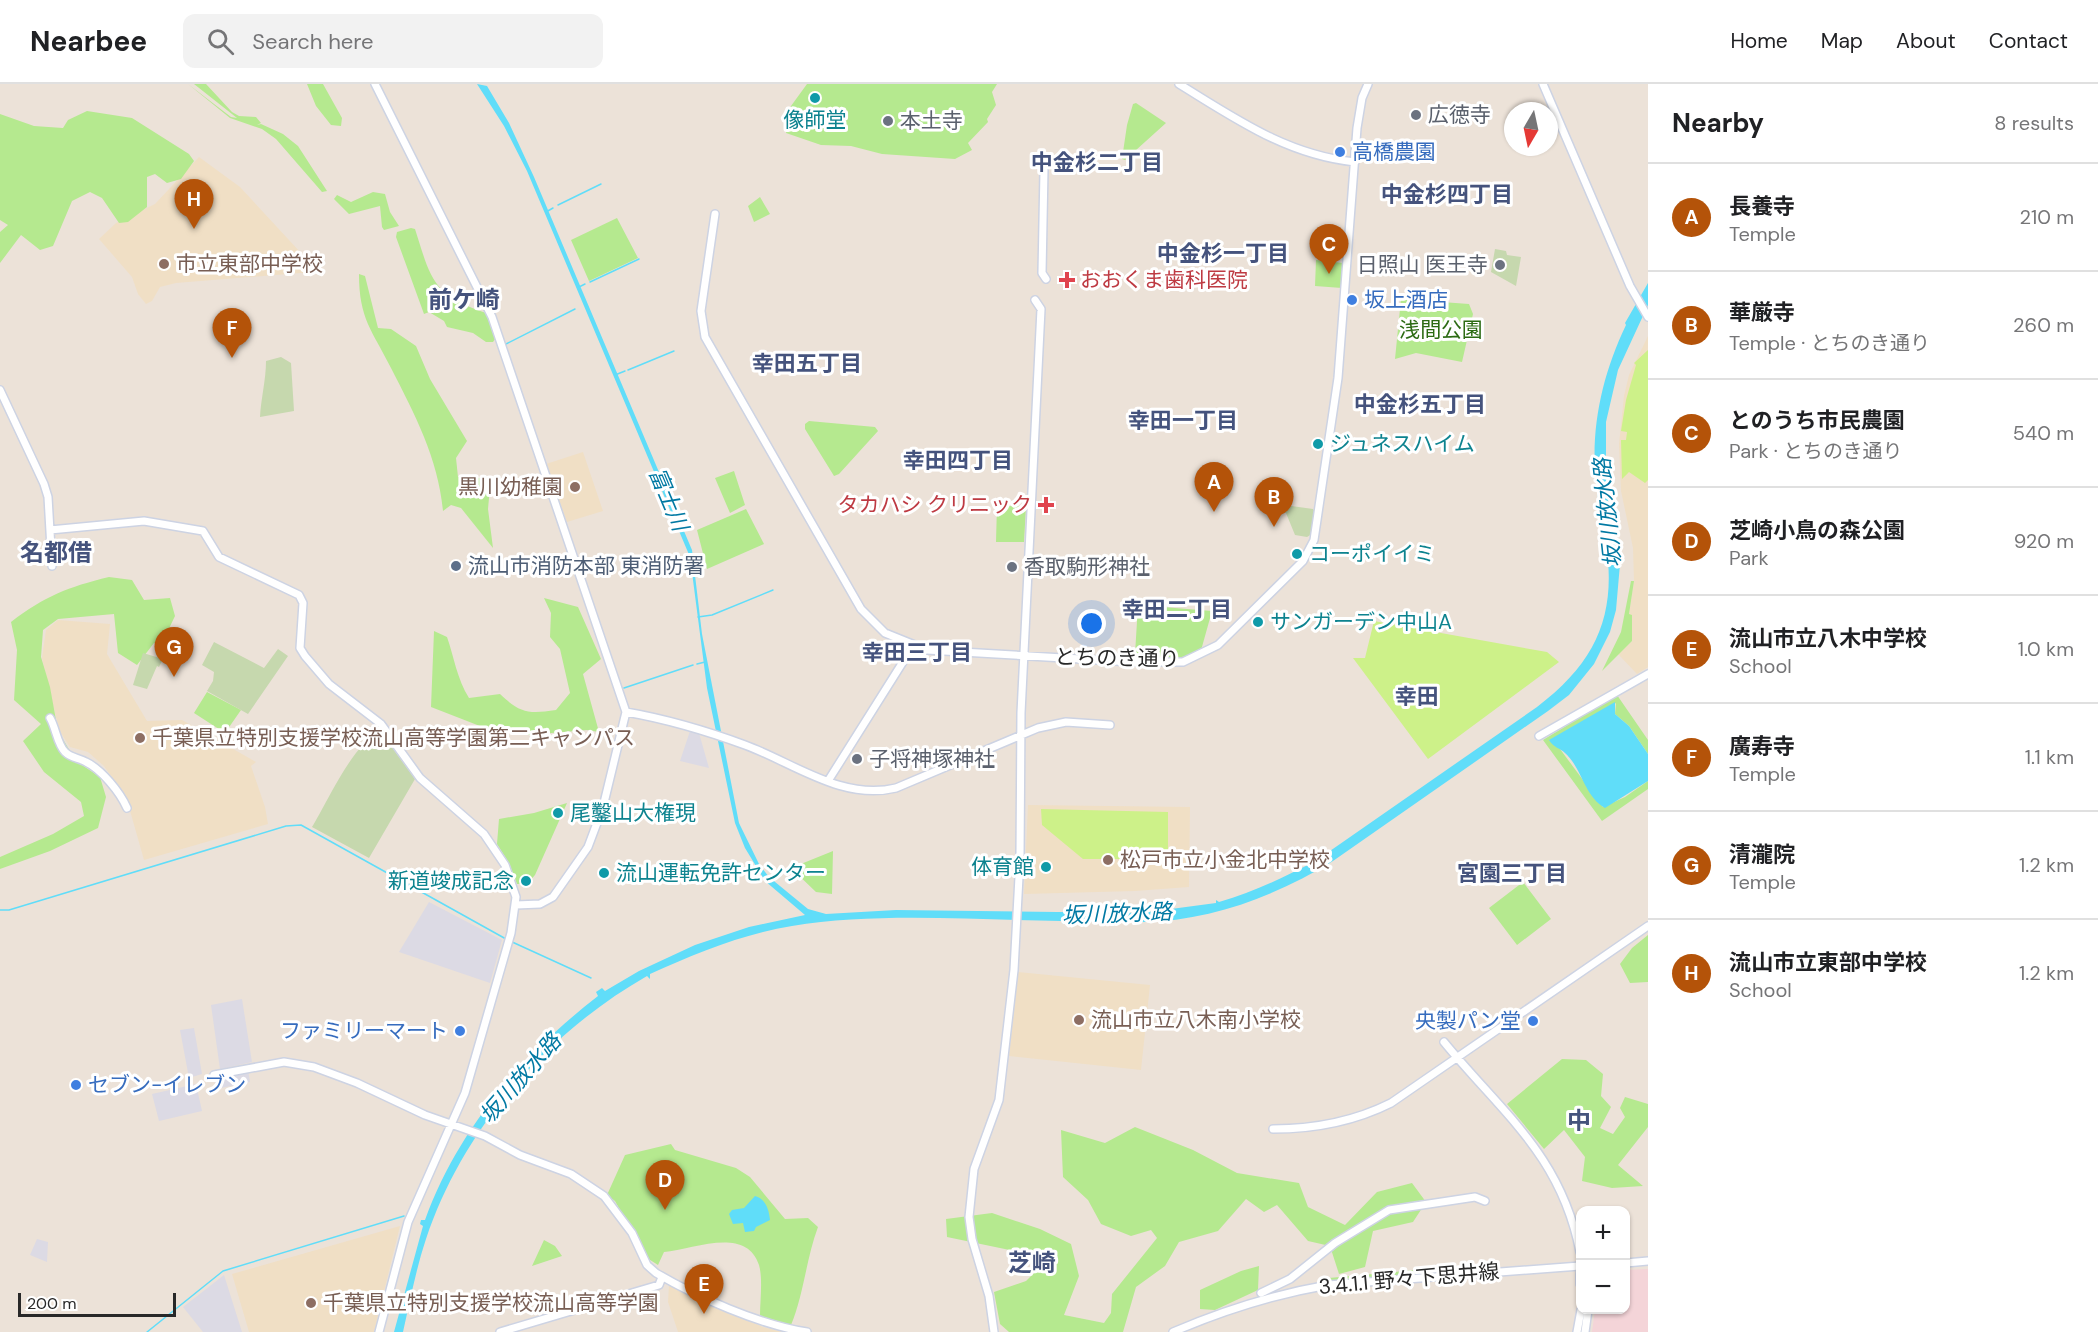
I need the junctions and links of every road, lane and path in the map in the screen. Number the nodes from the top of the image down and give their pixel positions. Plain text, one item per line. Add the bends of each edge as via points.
1 (375, 84) edge
2 (1179, 84) edge
3 (1368, 84) edge
4 (1543, 84) edge
5 (1355, 162) junction
6 (1044, 170) dead end
7 (715, 214) dead end
8 (1046, 279) dead end
9 (1035, 300) dead end
10 (1648, 317) edge
11 (0, 390) edge
12 (50, 530) junction
13 (52, 566) dead end
14 (913, 646) junction
15 (1025, 656) junction
16 (1648, 674) edge
17 (626, 712) junction
18 (50, 718) dead end
19 (1110, 725) dead end
20 (1021, 734) junction
21 (1539, 736) dead end
22 (828, 781) junction
23 (127, 808) dead end
24 (516, 905) junction
25 (1648, 926) edge
26 (1443, 1042) dead end
27 (1457, 1058) junction
28 (214, 1075) dead end
29 (453, 1126) junction
30 (1273, 1129) dead end
31 (1485, 1201) dead end
32 (1576, 1232) edge
33 (1648, 1261) edge
34 (1630, 1263) edge
35 (1576, 1266) edge
36 (662, 1277) junction
37 (1261, 1293) dead end
38 (1580, 1314) edge
39 (1588, 1314) edge
40 (379, 1332) edge
41 (500, 1332) edge
42 (807, 1332) edge
43 (994, 1332) edge
44 (1173, 1332) edge
45 (1577, 1332) edge
46 (1586, 1332) edge

1 - 17 street via 492,317
2 - 5 street via 1295,150
3 - 5 street, とちのき通り via 1360,109
4 - 10 street via 1630,286
5 - 15 street, とちのき通り via 1335,405 1318,521 1303,561 1218,645 1195,658 1170,663
6 - 8 street via 1042,273
7 - 14 street, とちのき通り via 701,311 710,350 861,609 885,633
9 - 15 street via 1041,309
11 - 12 street via 44,483
12 - 13 street
12 - 24 street via 144,521 203,531 219,557 299,595 303,603 300,648 305,656 329,684 381,724 420,778 484,834 505,864
14 - 15 street, とちのき通り
14 - 22 street
15 - 20 street
16 - 21 street
17 - 22 street via 732,740
17 - 24 street via 603,807 588,847 553,897 540,904
18 - 23 street via 62,749 70,757 91,764
19 - 20 street via 1066,722
20 - 22 street via 896,788 863,792
20 - 43 street via 1018,899 999,1101 974,1169 969,1217 990,1296
24 - 29 street via 503,964
25 - 27 street
26 - 27 street
27 - 30 street via 1397,1099 1367,1114 1324,1125
27 - 32 street via 1540,1155 1559,1184
28 - 29 street via 273,1063 300,1064 357,1083
29 - 36 street via 578,1177 598,1190 632,1233 647,1265
29 - 40 street via 404,1232
31 - 37 street via 1475,1197 1389,1210 1335,1243 1290,1279
33 - 34 street
35 - 44 street, 3.4.1.1 野々下思井線 via 1339,1283 1289,1293
36 - 41 street via 659,1285
36 - 42 street via 754,1319
38 - 45 street
39 - 46 street

